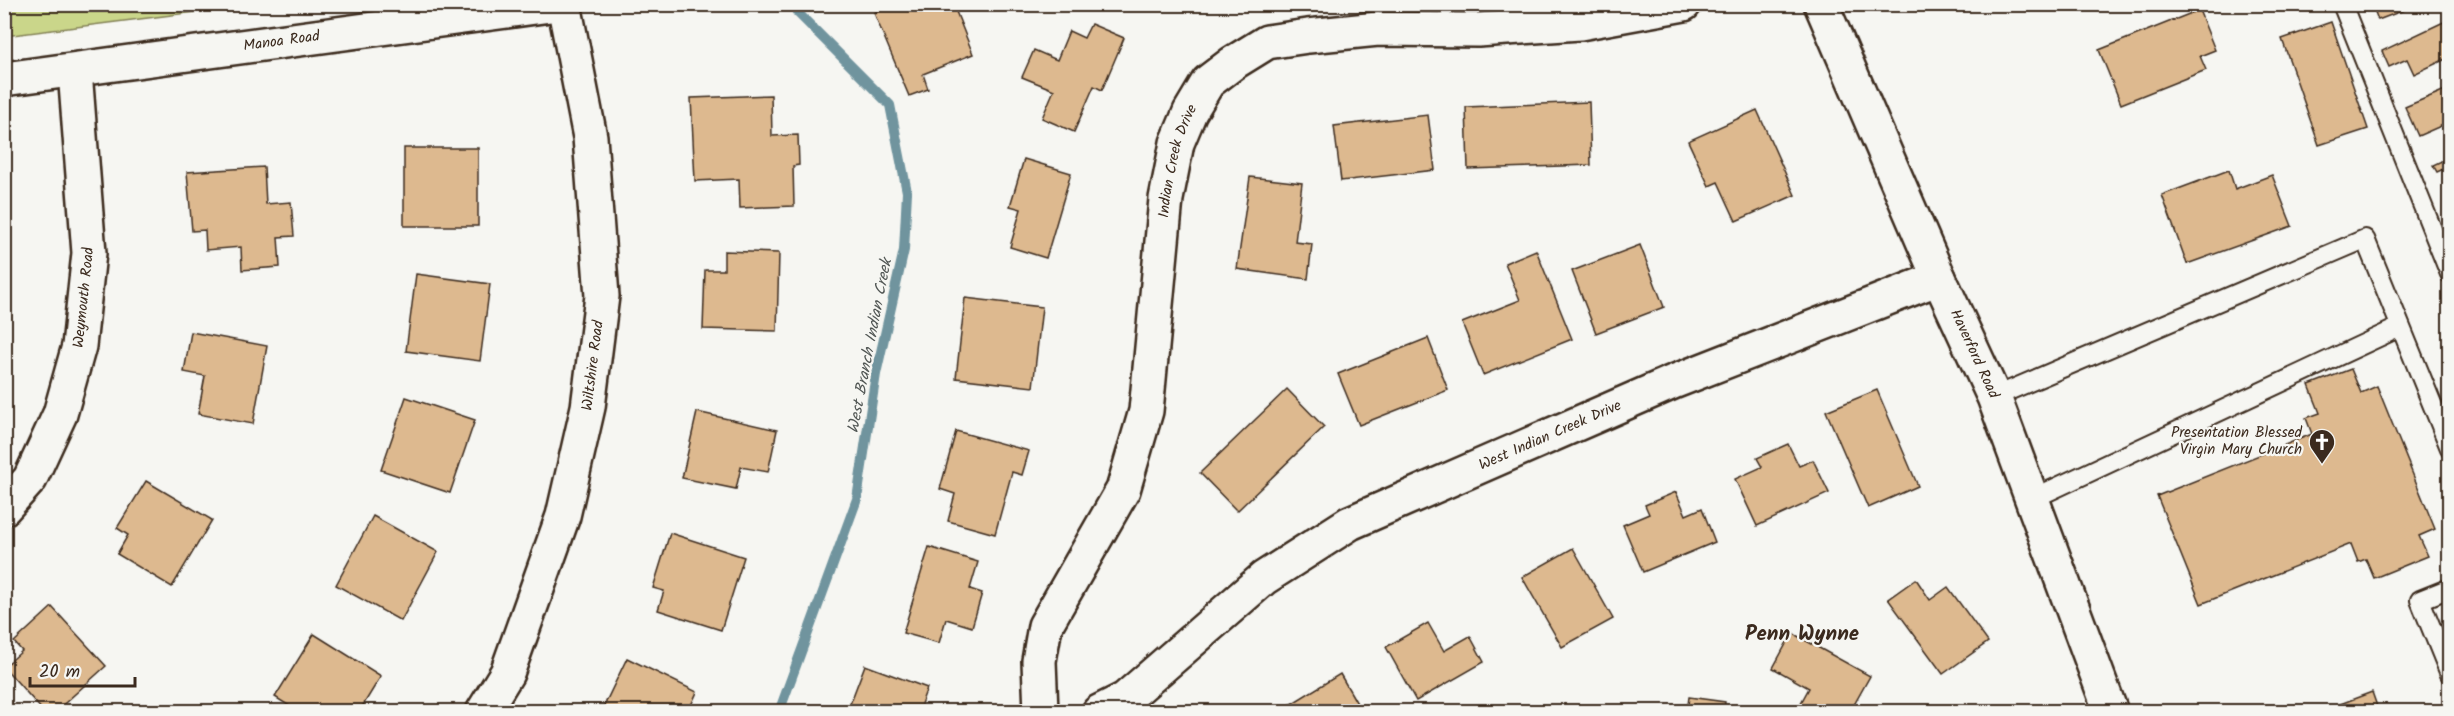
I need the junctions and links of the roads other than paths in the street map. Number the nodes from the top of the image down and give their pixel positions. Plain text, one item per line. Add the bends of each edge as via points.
1 (558, 4) edge
2 (564, 4) edge
3 (1684, 4) edge
4 (1821, 4) edge
5 (2342, 4) edge
6 (75, 71) junction
7 (4, 79) edge
8 (2450, 274) edge
9 (1939, 278) junction
10 (2400, 327) junction
11 (1994, 398) junction
12 (2450, 448) edge
13 (2032, 499) junction
14 (4, 508) edge
15 (2450, 588) edge
16 (2450, 674) edge
17 (2103, 709) edge
18 (483, 711) edge
19 (1041, 711) edge
20 (1099, 711) edge

1 - 6 street, Manoa Road
2 - 18 street, Wiltshire Road via 590,137 602,296 588,407 563,516 507,673
3 - 19 street, Indian Creek Drive via 1580,23 1478,30 1378,29 1267,42 1208,82 1178,143 1166,199 1146,411 1123,490 1045,626 1039,661
4 - 9 street, Haverford Road
5 - 8 lane
6 - 7 street, Manoa Road
6 - 14 street, Weymouth Road via 89,253 79,346 60,414 30,479
9 - 11 street, Haverford Road
9 - 20 street, West Indian Creek Drive via 1673,382 1350,523 1264,578 1125,699
10 - 11 lane via 2365,239
10 - 12 lane
10 - 13 lane
11 - 13 street, Haverford Road
13 - 17 street, Haverford Road
15 - 16 lane via 2420,600

